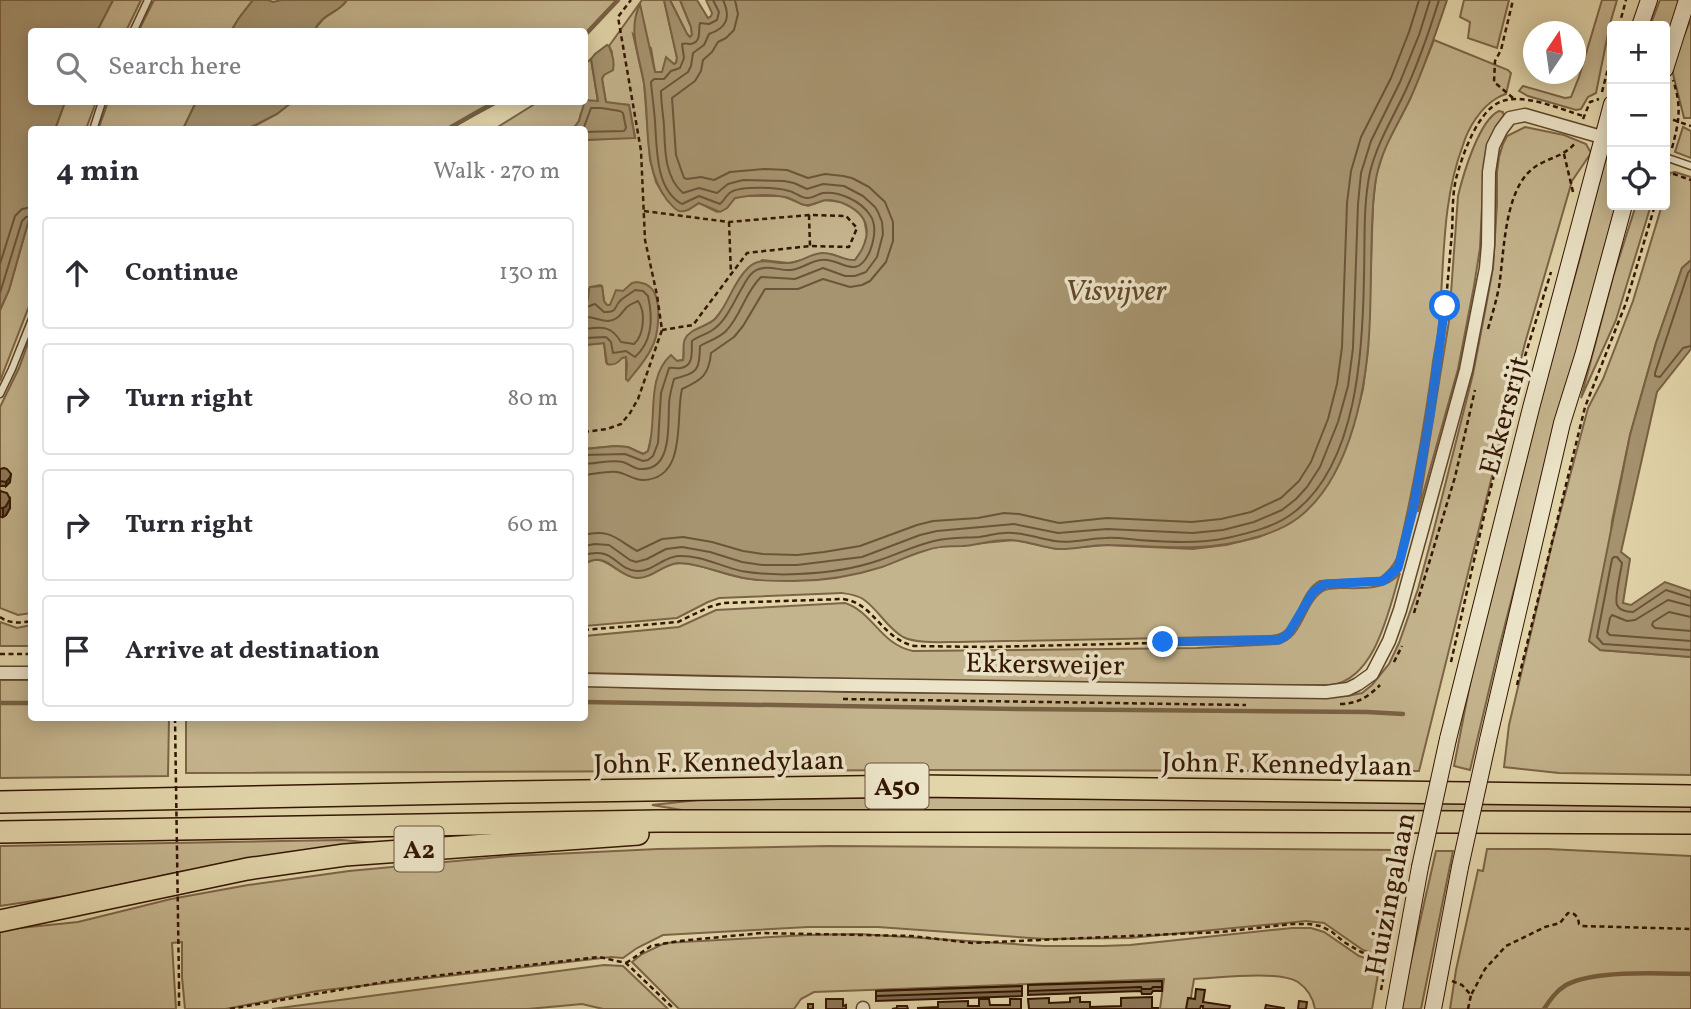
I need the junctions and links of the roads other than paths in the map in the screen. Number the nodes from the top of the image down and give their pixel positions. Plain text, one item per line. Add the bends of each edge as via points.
1 (148, 0) edge
2 (1649, 0) edge
3 (1688, 0) edge
4 (1642, 21) edge
5 (135, 28) edge
6 (1670, 53) edge
7 (1606, 101) edge
8 (101, 105) edge
9 (1607, 120) edge
10 (94, 126) edge
11 (1607, 139) edge
12 (1607, 142) edge
13 (1670, 159) edge
14 (1691, 166) edge
15 (1623, 210) edge
16 (28, 329) edge
17 (0, 394) edge
18 (0, 673) edge
19 (28, 673) edge
20 (588, 680) edge
21 (1456, 707) joint
22 (0, 794) edge
23 (1691, 796) edge
24 (104, 800) junction
25 (0, 802) edge
26 (843, 820) junction
27 (1691, 823) edge
28 (0, 832) edge
29 (0, 921) edge
30 (1394, 1009) edge
31 (1433, 1009) edge

1 - 5 lane
2 - 4 main road
3 - 6 main road
7 - 9 main road, Ekkersrijt
8 - 10 lane
11 - 20 street, Ekkersweijer via 1525,116 1510,118 1493,146 1486,268 1466,370 1400,610 1372,674 1358,684 1326,692
12 - 21 main road, Ekkersrijt via 1531,408
13 - 14 lane
15 - 31 main road, bridge via 1562,423 1495,707
16 - 17 lane
18 - 19 street
21 - 30 main road, Huizingalaan, bridge
22 - 24 highway, A50
23 - 24 highway, John F. Kennedylaan / A50 via 918,786
24 - 25 highway, John F. Kennedylaan / A50
26 - 27 highway, John F. Kennedylaan / A50
26 - 28 highway, John F. Kennedylaan / A50
26 - 29 highway, A2 via 345,855 247,869

